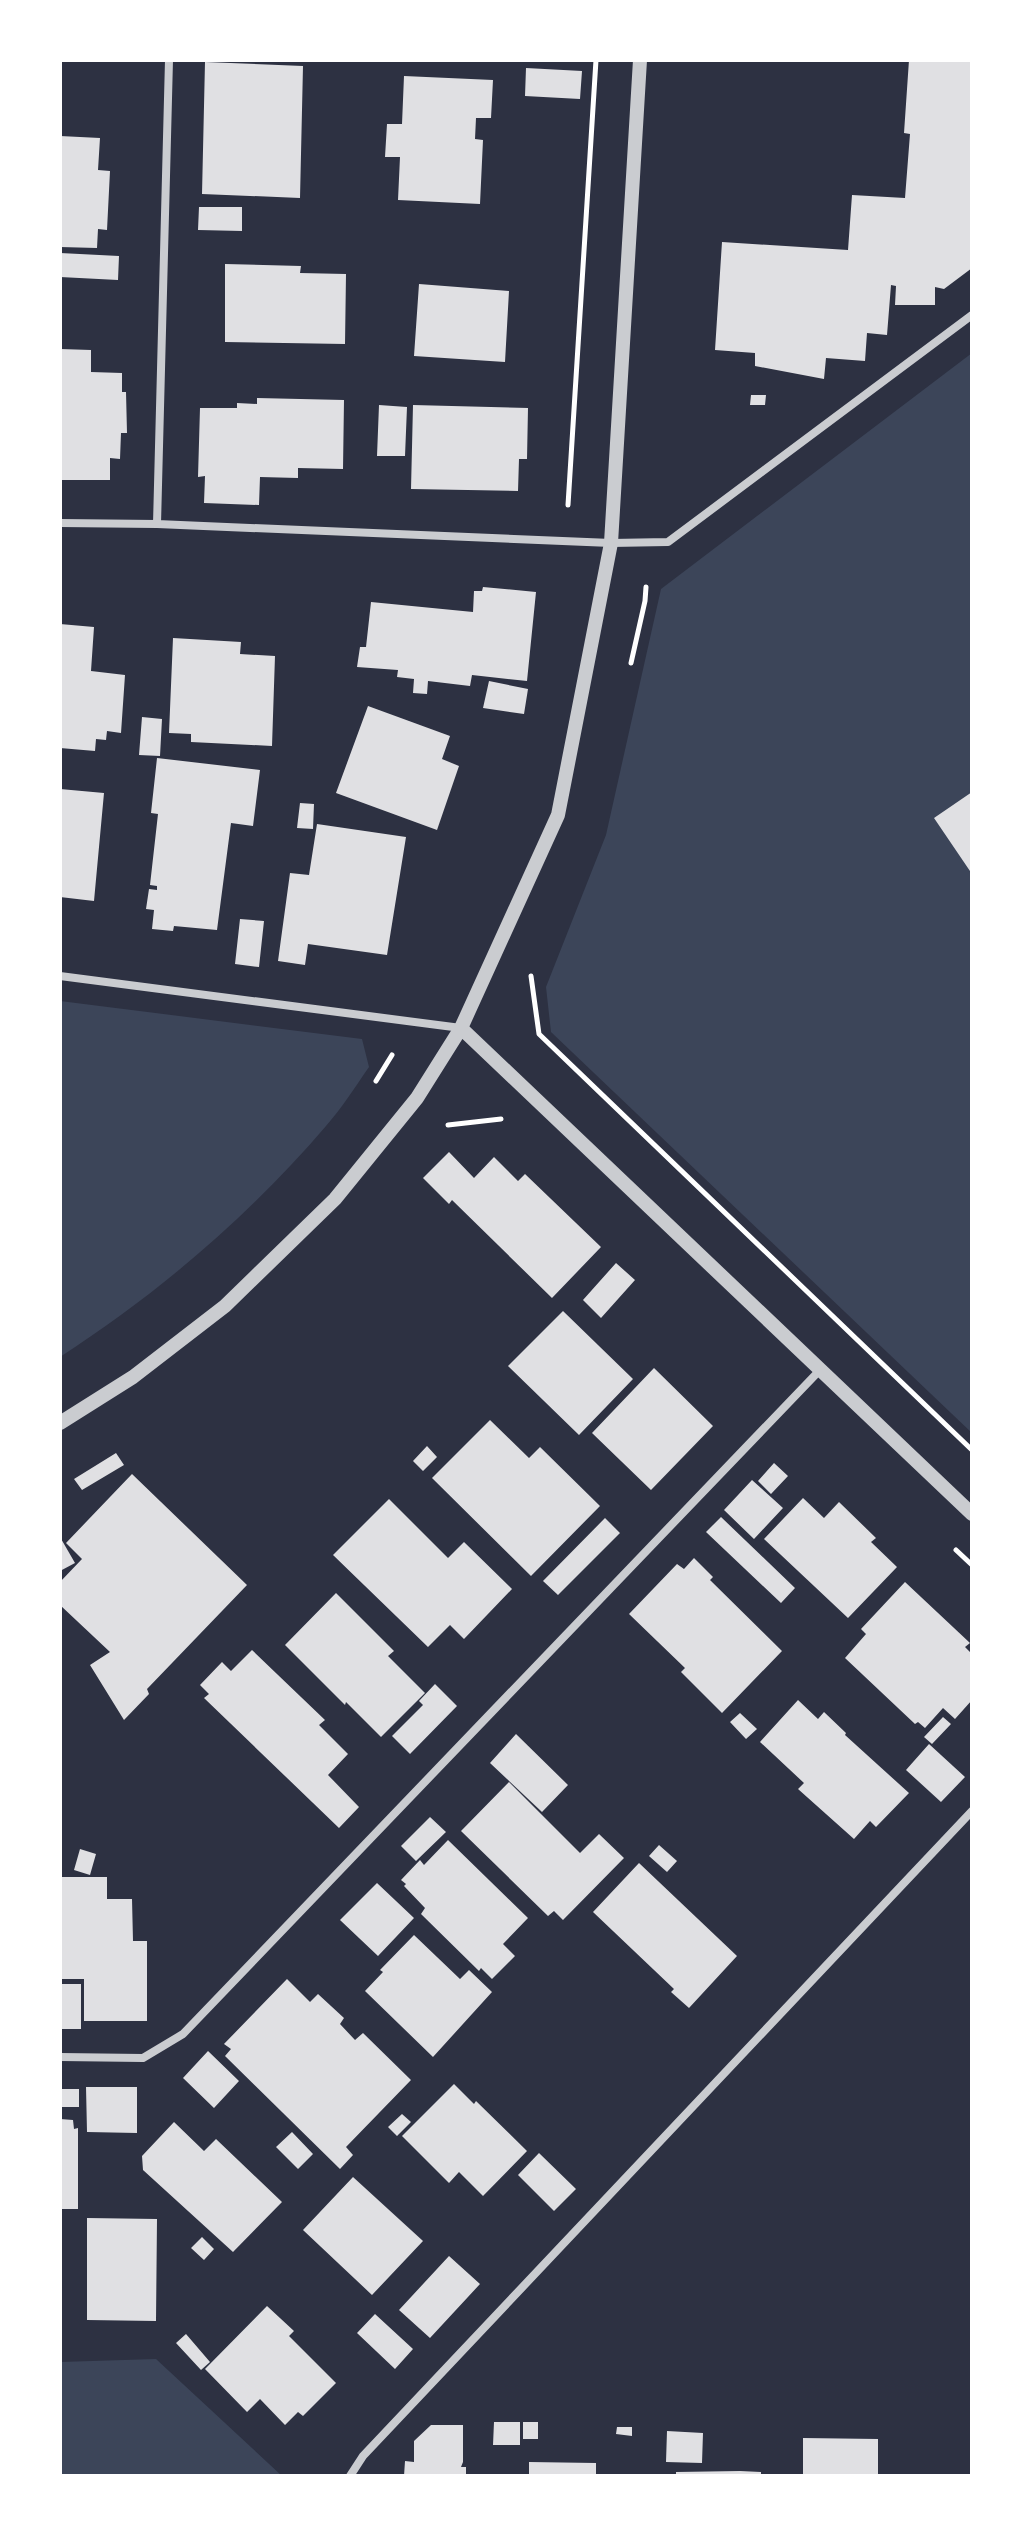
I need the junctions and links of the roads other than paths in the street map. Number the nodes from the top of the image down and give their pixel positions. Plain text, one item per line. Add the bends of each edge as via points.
1 (169, 60) edge
2 (640, 60) edge
3 (972, 315) edge
4 (60, 523) edge
5 (157, 524) junction
6 (611, 543) junction
7 (60, 976) edge
8 (461, 1028) junction
9 (820, 1370) junction
10 (60, 1423) edge
11 (972, 1514) edge
12 (972, 1811) edge
13 (60, 2057) edge
14 (350, 2476) edge

1 - 5 street
2 - 6 street
3 - 6 street via 668,542
4 - 5 street
5 - 6 street
6 - 8 street via 558,815
7 - 8 street
8 - 9 street
8 - 10 street via 417,1098 335,1199 225,1306 133,1377
9 - 11 street
9 - 13 street via 183,2034 143,2058
12 - 14 street via 363,2456

